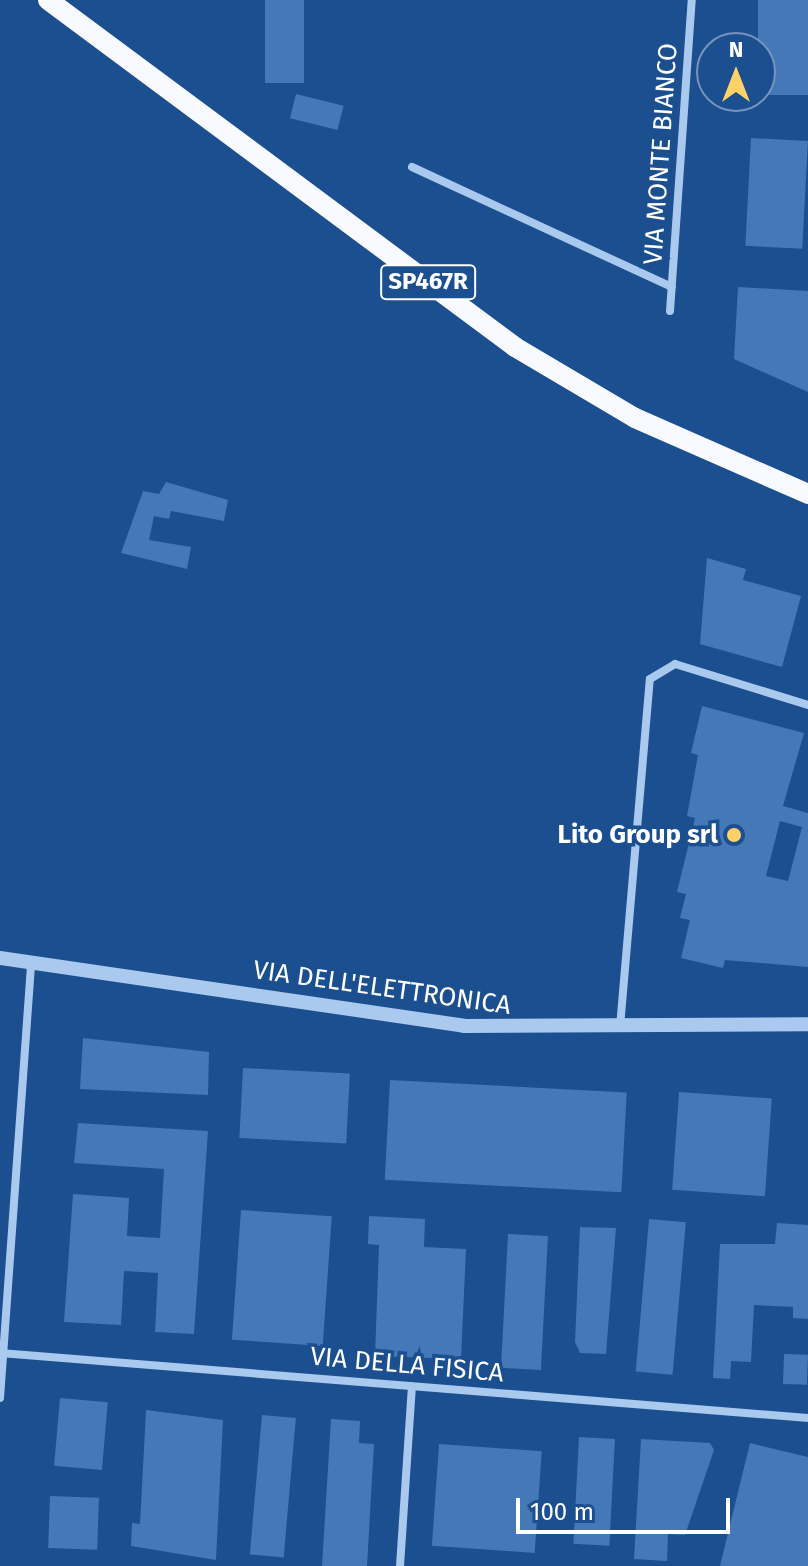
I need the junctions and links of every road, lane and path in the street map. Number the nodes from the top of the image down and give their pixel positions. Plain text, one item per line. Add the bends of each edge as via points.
1 (48, 0) edge
2 (692, 0) edge
3 (412, 167) dead end
4 (672, 287) junction
5 (670, 311) dead end
6 (808, 494) edge
7 (808, 705) edge
8 (0, 958) edge
9 (31, 963) junction
10 (808, 1024) edge
11 (619, 1028) junction
12 (2, 1353) edge
13 (412, 1386) junction
14 (0, 1398) edge
15 (808, 1418) edge
16 (400, 1566) edge

1 - 6 highway, SP467R via 515,347 635,418
2 - 4 street, VIA MONTE BIANCO
3 - 4 street
4 - 5 street, VIA MONTE BIANCO
7 - 11 street via 675,664 650,679
8 - 9 street, VIA DELL'ELETTRONICA
9 - 11 street, VIA DELL'ELETTRONICA via 464,1026
9 - 12 street
10 - 11 street, VIA DELL'ELETTRONICA
12 - 13 street, VIA DELLA FISICA
12 - 14 street
13 - 15 street, VIA DELLA FISICA
13 - 16 street

